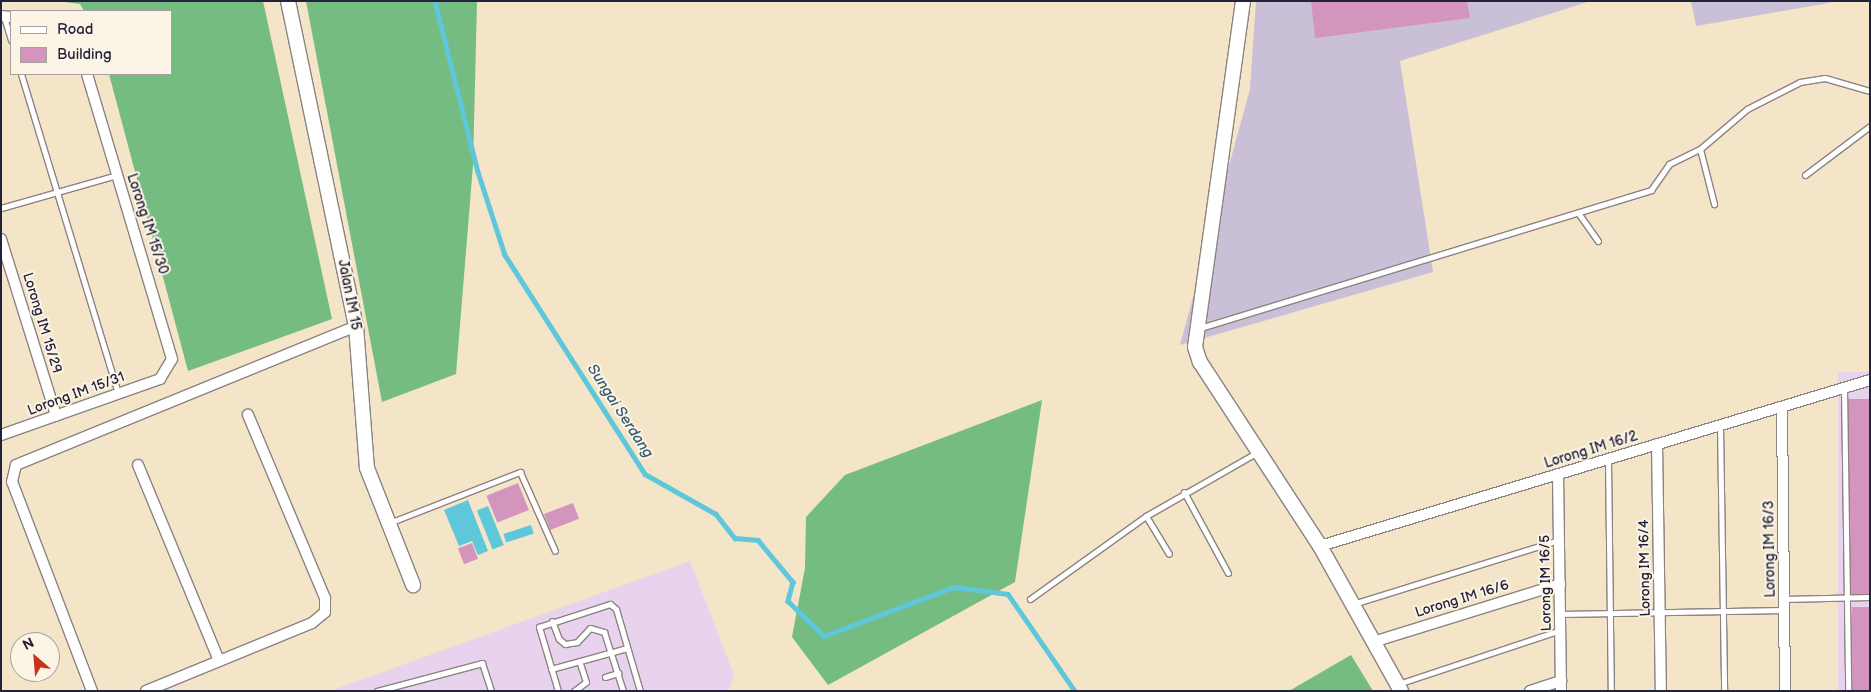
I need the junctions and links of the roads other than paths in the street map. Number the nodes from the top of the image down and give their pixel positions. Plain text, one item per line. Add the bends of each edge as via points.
1 (288, 1) edge
2 (1243, 1) edge
3 (6, 16) edge
4 (10, 35) edge
5 (22, 75) edge
6 (87, 75) edge
7 (1870, 91) edge
8 (1870, 126) edge
9 (1700, 149) junction
10 (117, 175) junction
11 (1805, 176) dead end
12 (58, 193) junction
13 (1714, 204) dead end
14 (1, 208) edge
15 (1580, 214) junction
16 (1, 238) edge
17 (1598, 241) dead end
18 (356, 326) junction
19 (1194, 330) junction
20 (160, 379) joint
21 (1870, 380) edge
22 (1844, 388) junction
23 (118, 394) junction
24 (1782, 407) junction
25 (248, 415) dead end
26 (56, 416) junction
27 (1720, 426) junction
28 (1, 435) edge
29 (1657, 444) junction
30 (1259, 451) junction
31 (1608, 459) junction
32 (138, 465) dead end
33 (1558, 474) junction
34 (1184, 492) junction
35 (1146, 516) junction
36 (387, 524) junction
37 (1559, 540) junction
38 (1320, 546) junction
39 (554, 551) dead end
40 (1169, 554) dead end
41 (1228, 573) dead end
42 (1560, 584) junction
43 (413, 585) dead end
44 (1870, 597) edge
45 (1846, 598) junction
46 (1030, 599) dead end
47 (1352, 604) junction
48 (1784, 604) junction
49 (1722, 611) junction
50 (1660, 612) junction
51 (1610, 613) junction
52 (1560, 614) junction
53 (552, 621) junction
54 (1560, 630) junction
55 (1373, 642) junction
56 (627, 648) junction
57 (612, 652) junction
58 (219, 661) junction
59 (579, 661) junction
60 (551, 669) junction
61 (618, 673) junction
62 (605, 677) dead end
63 (1561, 686) edge
64 (1400, 688) edge
65 (92, 691) edge
66 (146, 691) edge
67 (377, 691) edge
68 (491, 691) edge
69 (558, 691) edge
70 (574, 691) edge
71 (623, 691) edge
72 (640, 691) edge
73 (1530, 691) edge
74 (1611, 691) edge
75 (1661, 691) edge
76 (1724, 691) edge
77 (1786, 691) edge
78 (1848, 691) edge

1 - 18 street, Jalan IM 15
2 - 19 street
3 - 4 lane
5 - 12 lane
6 - 10 street, Lorong IM 15/30
7 - 9 lane via 1825,78 1800,82 1747,109
8 - 11 lane
9 - 13 lane
9 - 15 lane via 1669,164 1651,190
10 - 12 lane
10 - 20 street, Lorong IM 15/30 via 172,347 169,369
12 - 14 lane
12 - 23 lane
15 - 17 lane
15 - 19 lane
16 - 26 street, Lorong IM 15/29
18 - 36 street, Jalan IM 15 via 368,468
18 - 65 street via 16,465 12,482
19 - 30 street via 1200,362
20 - 23 street, Lorong IM 15/31
21 - 22 street, Lorong IM 16/2
22 - 24 street, Lorong IM 16/2
22 - 45 lane
23 - 26 street, Lorong IM 15/31
24 - 27 street, Lorong IM 16/2
24 - 48 street, Lorong IM 16/3
25 - 58 street via 327,605 312,623
26 - 28 street, Lorong IM 15/31
27 - 29 street, Lorong IM 16/2
27 - 49 lane
29 - 31 street, Lorong IM 16/2
29 - 50 street, Lorong IM 16/4
30 - 34 lane
30 - 38 street
31 - 33 street, Lorong IM 16/2
31 - 51 lane
32 - 58 street
33 - 37 street, Lorong IM 16/5
33 - 38 street, Lorong IM 16/2
34 - 35 lane
34 - 41 lane
35 - 40 lane
35 - 46 lane
36 - 39 lane via 520,472
36 - 43 street, Jalan IM 15
37 - 42 street, Lorong IM 16/5
37 - 47 lane
38 - 47 street
42 - 52 street, Lorong IM 16/5
42 - 55 street, Lorong IM 16/6
44 - 45 lane
45 - 48 lane
45 - 78 lane
47 - 55 street
48 - 49 lane
48 - 77 street, Lorong IM 16/3
49 - 50 lane
49 - 76 lane
50 - 51 lane
50 - 75 street, Lorong IM 16/4
51 - 52 lane
51 - 74 lane
52 - 54 street, Lorong IM 16/5
53 - 56 lane via 612,605
53 - 57 lane via 559,640 565,644 577,642 590,628 602,629
53 - 60 lane via 539,630
54 - 63 street, Lorong IM 16/5
54 - 64 lane
55 - 64 street
56 - 57 lane
56 - 72 lane
57 - 59 lane
57 - 61 lane
58 - 66 street
59 - 60 lane
59 - 70 lane via 586,682
60 - 69 lane
61 - 62 lane
61 - 71 lane
63 - 73 street
67 - 68 lane via 480,663

